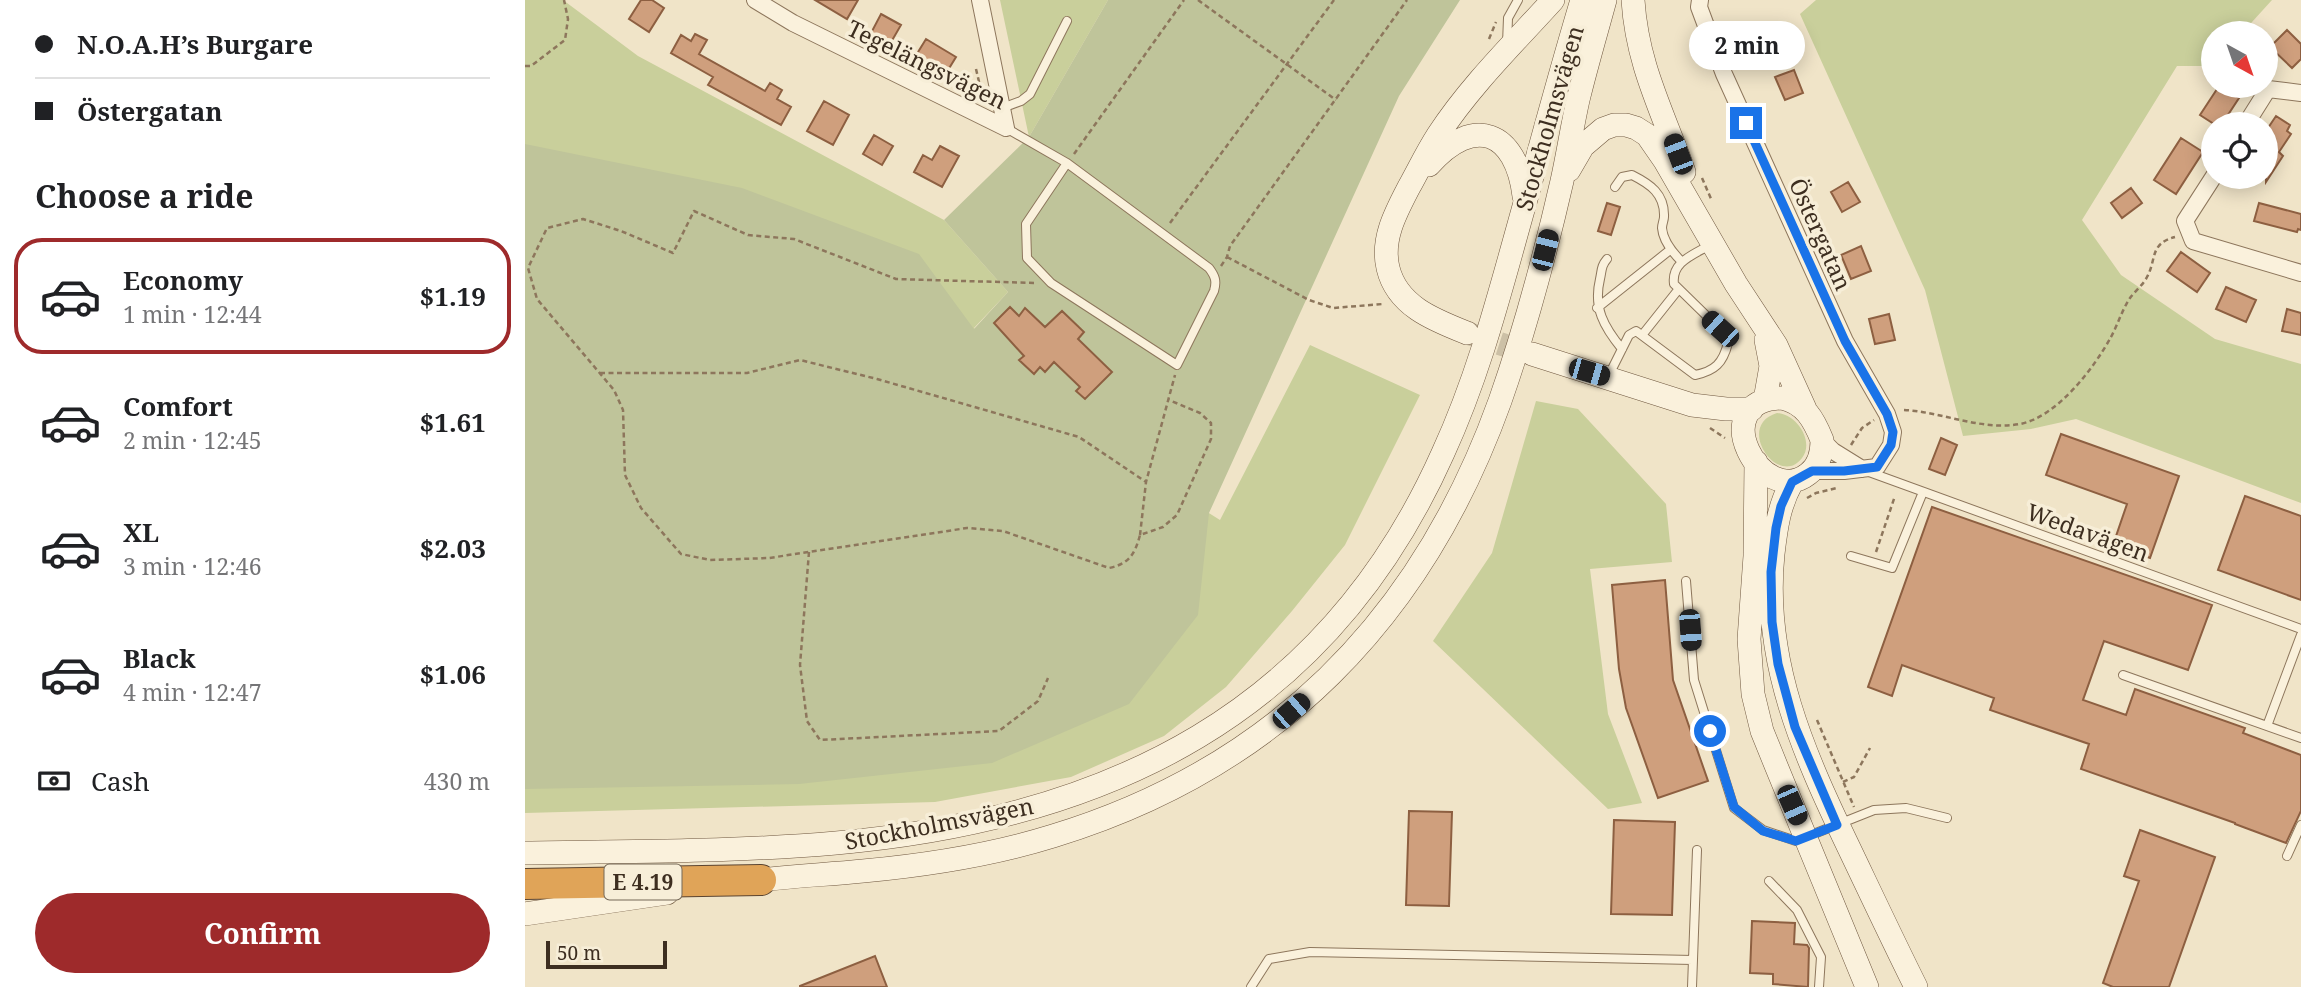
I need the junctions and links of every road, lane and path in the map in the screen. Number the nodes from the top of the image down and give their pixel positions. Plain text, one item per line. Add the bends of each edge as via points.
1 (563, 0) edge
2 (755, 0) edge
3 (980, 0) edge
4 (1184, 0) edge
5 (1198, 0) edge
6 (1334, 0) edge
7 (1407, 0) edge
8 (1517, 0) edge
9 (1553, 0) edge
10 (1582, 0) edge
11 (1605, 0) edge
12 (1633, 0) edge
13 (1700, 0) edge
14 (1067, 21) dead end
15 (1507, 51) junction
16 (1286, 65) junction
17 (525, 66) edge
18 (2301, 93) edge
19 (1336, 100) junction
20 (1002, 108) junction
21 (2253, 112) edge
22 (1006, 128) junction
23 (1067, 163) junction
24 (1699, 172) dead end
25 (1562, 182) junction
26 (1410, 185) junction
27 (1615, 187) dead end
28 (2206, 189) edge
29 (1525, 203) junction
30 (1714, 206) dead end
31 (1162, 233) junction
32 (2190, 234) junction
33 (1708, 236) junction
34 (1670, 250) junction
35 (1607, 259) dead end
36 (1682, 262) junction
37 (2301, 273) edge
38 (1051, 284) junction
39 (1678, 290) junction
40 (1389, 303) dead end
41 (1597, 308) junction
42 (1764, 330) junction
43 (1467, 333) tunnel mouth
44 (1643, 334) junction
45 (1622, 349) junction
46 (1532, 354) tunnel mouth
47 (1177, 365) junction
48 (600, 373) junction
49 (1608, 377) junction
50 (1169, 400) junction
51 (1692, 405) junction
52 (1758, 405) junction
53 (1805, 409) junction
54 (1887, 414) junction
55 (1743, 437) junction
56 (1833, 441) junction
57 (1756, 462) junction
58 (1863, 469) junction
59 (1812, 471) junction
60 (1146, 482) junction
61 (1840, 487) dead end
62 (1797, 491) junction
63 (1923, 492) junction
64 (1895, 496) dead end
65 (1140, 535) junction
66 (809, 552) junction
67 (1851, 556) dead end
68 (1872, 562) junction
69 (1686, 581) dead end
70 (2301, 629) edge
71 (2301, 635) edge
72 (2123, 675) dead end
73 (1048, 678) dead end
74 (1812, 712) dead end
75 (2267, 726) junction
76 (2301, 738) edge
77 (1870, 748) dead end
78 (1845, 781) junction
79 (1947, 818) dead end
80 (1848, 820) junction
81 (2301, 825) edge
82 (1807, 838) junction
83 (1697, 850) dead end
84 (525, 853) edge
85 (2287, 856) dead end
86 (761, 880) junction
87 (1769, 881) dead end
88 (525, 884) edge
89 (525, 914) edge
90 (1693, 960) junction
91 (1251, 987) edge
92 (1692, 987) edge
93 (1819, 987) edge
94 (1867, 987) edge
95 (1916, 987) edge

1 - 17 path via 568,19 565,40
2 - 22 street, Tegelängsvägen
3 - 20 street
4 - 23 path
5 - 16 path
6 - 16 path
7 - 19 path
8 - 15 lane via 1508,18
9 - 15 main road
10 - 29 main road, Stockholmsvägen / E 4.19
11 - 25 main road, Stockholmsvägen / E 4.19
12 - 33 main road via 1646,73
13 - 54 street, Östergatan via 1724,75 1795,233 1845,341
14 - 20 lane via 1030,94
15 - 26 main road via 1453,115
16 - 19 path
16 - 31 path
18 - 21 street via 2267,89
19 - 40 path via 1230,246 1227,257 1333,309
20 - 22 street
22 - 23 lane
23 - 31 lane
23 - 38 lane via 1026,224 1027,258
24 - 30 path
25 - 33 main road via 1583,146 1604,129 1614,125 1636,128 1656,145
25 - 86 main road, Stockholmsvägen / E 4.19 via 1500,400 1465,484 1421,566 1326,681 1221,762 1100,820 1051,837 931,864
26 - 29 main road via 1450,145 1463,138 1487,136 1513,156
26 - 43 main road via 1389,231 1388,269 1410,304
27 - 34 lane via 1622,177 1632,175 1650,183 1661,197 1662,229
28 - 32 street via 2185,221
29 - 84 main road, Stockholmsvägen / E 4.19 via 1477,369 1443,454 1406,525 1323,637 1294,667 1229,718 1092,790 970,822 838,843
31 - 47 lane via 1209,268 1217,283
32 - 37 street via 2193,241
32 - 54 path via 2164,240 2158,247 2148,276 2130,298 2111,337 2084,378 2057,405 2024,423 1997,427 1905,410
33 - 36 lane
33 - 42 main road
34 - 36 lane
34 - 41 lane
35 - 41 lane via 1601,267
36 - 39 lane via 1673,275
38 - 47 lane
38 - 48 path via 896,279 793,239 748,234 694,211 673,253 583,219 548,228 528,268 537,299
39 - 44 lane
39 - 44 lane via 1720,329 1728,343 1724,359 1711,372 1695,375
41 - 45 lane
42 - 52 main road via 1771,366
42 - 53 main road via 1788,366
44 - 45 lane via 1629,335
45 - 49 lane
46 - 49 main road
47 - 50 path
48 - 60 path via 747,373 800,360 1079,437
48 - 66 path via 623,410 625,475 641,508 681,554 710,560
49 - 51 main road
50 - 60 path
50 - 65 path via 1211,423 1211,439 1177,515 1163,527
51 - 52 main road via 1726,410
51 - 55 main road
52 - 53 main road via 1782,398
52 - 55 main road via 1744,422
53 - 56 main road
54 - 56 path via 1862,428 1851,445
54 - 58 street, Östergatan via 1893,432 1891,445 1877,467
55 - 57 main road
56 - 58 street via 1833,451
56 - 59 main road
57 - 62 main road
57 - 82 main road via 1749,639 1753,694 1767,743
58 - 59 street
58 - 63 lane, Wedavägen
59 - 62 main road
60 - 65 path
61 - 62 path via 1816,493
62 - 80 main road via 1781,506 1771,572 1778,664 1795,727
63 - 68 lane via 1892,568
63 - 70 lane, Wedavägen
64 - 68 path
65 - 66 path via 1136,551 1122,566 1109,568 1003,531 967,528
66 - 73 path via 800,665 807,721 820,740 999,731 1038,701
67 - 68 lane
69 - 82 lane via 1694,680 1734,807 1763,831 1796,841
71 - 75 lane
72 - 75 lane
74 - 78 path
75 - 76 lane
77 - 78 path via 1854,777
78 - 80 path
79 - 80 lane via 1891,807
80 - 82 lane
80 - 95 main road
81 - 85 lane
82 - 94 main road
83 - 90 lane
86 - 88 highway, E 4.19
86 - 89 main road, Stockholmsvägen
87 - 93 lane via 1797,910 1821,957
90 - 91 lane via 1310,952 1269,959
90 - 92 lane

